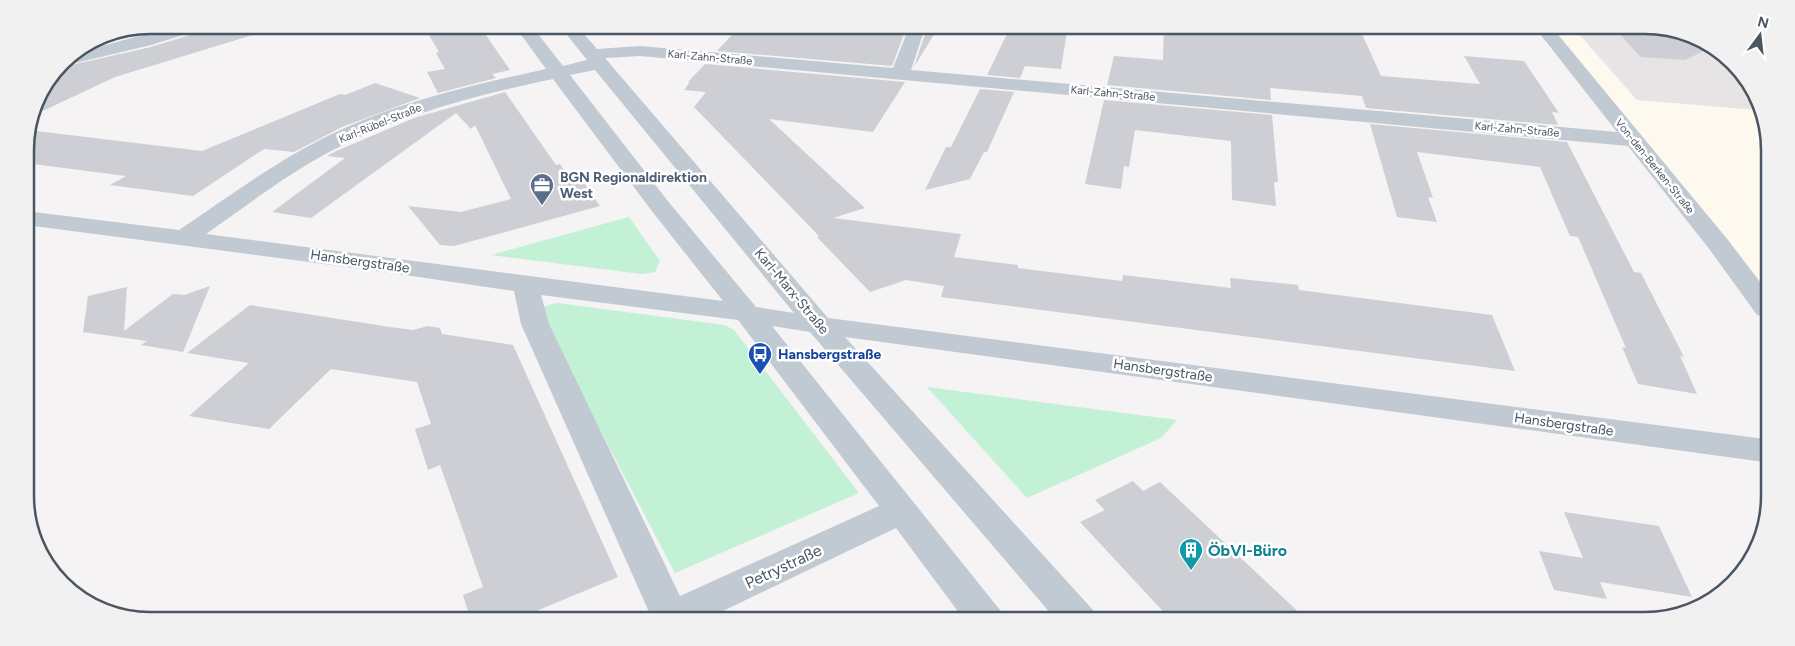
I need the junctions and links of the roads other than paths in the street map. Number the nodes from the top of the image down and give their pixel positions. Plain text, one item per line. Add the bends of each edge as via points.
1 (163, 34) edge
2 (529, 34) edge
3 (575, 34) edge
4 (915, 34) edge
5 (1548, 34) edge
6 (79, 57) edge
7 (596, 59) junction
8 (558, 72) junction
9 (900, 74) junction
10 (1634, 140) junction
11 (34, 219) edge
12 (184, 238) junction
13 (526, 285) junction
14 (1761, 302) edge
15 (746, 313) junction
16 (820, 325) junction
17 (1761, 450) edge
18 (901, 511) junction
19 (665, 612) edge
20 (683, 612) edge
21 (979, 612) edge
22 (1072, 612) edge

1 - 6 street
2 - 8 street
3 - 7 street, Karl-Marx-Straße
4 - 9 street
5 - 10 street, Von-den-Berken-Straße
7 - 8 street, Karl-Rübel-Straße
7 - 9 street, Karl-Zahn-Straße via 618,51 640,51
7 - 16 street, Karl-Marx-Straße
8 - 12 street, Karl-Rübel-Straße via 418,106 325,146
8 - 15 street
9 - 10 street, Karl-Zahn-Straße
10 - 14 street, Von-den-Berken-Straße
11 - 12 street, Hansbergstraße
12 - 13 street, Hansbergstraße
13 - 15 street, Hansbergstraße
13 - 19 street via 534,324
15 - 16 street, Hansbergstraße
15 - 18 street
16 - 17 street, Hansbergstraße
16 - 22 street, Karl-Marx-Straße
18 - 20 street, Petrystraße
18 - 21 street

